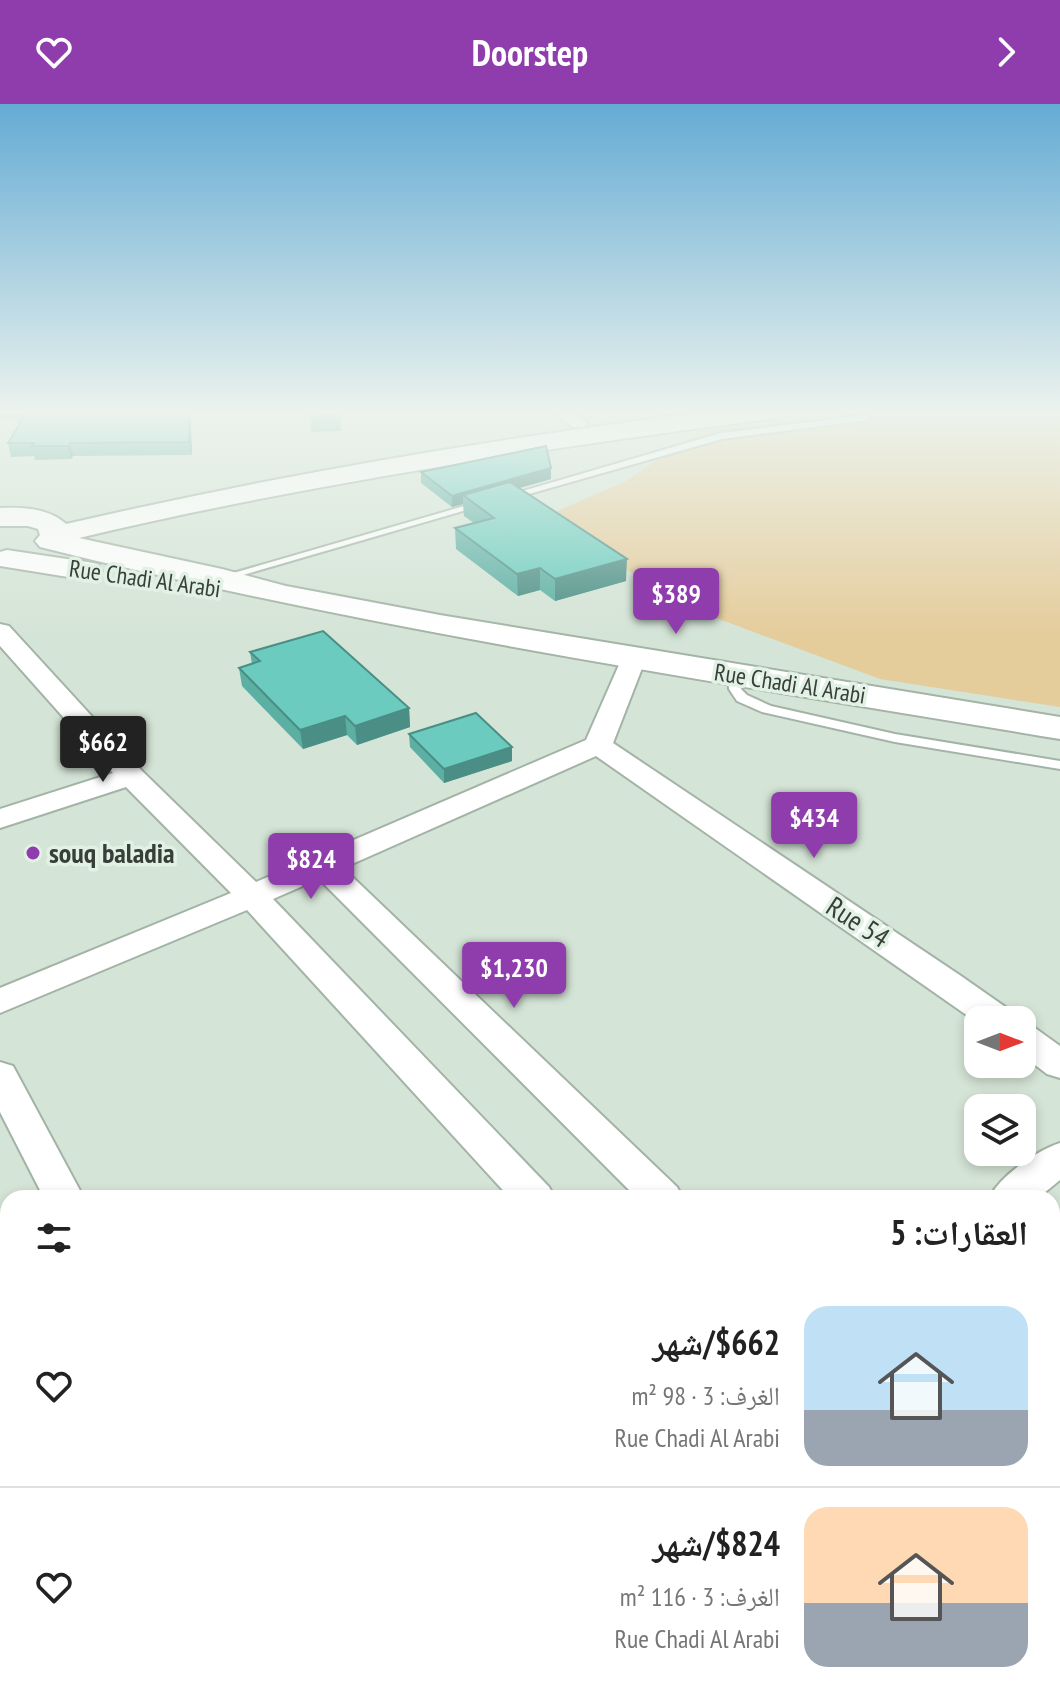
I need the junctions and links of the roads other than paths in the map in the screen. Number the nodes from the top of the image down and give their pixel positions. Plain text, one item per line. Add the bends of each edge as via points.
1 (208, 487) edge
2 (267, 487) edge
3 (543, 487) edge
4 (158, 511) junction
5 (0, 517) edge
6 (46, 531) junction
7 (3, 559) edge
8 (160, 566) junction
9 (222, 578) junction
10 (283, 595) junction
11 (0, 631) edge
12 (634, 658) junction
13 (734, 675) junction
14 (1060, 728) edge
15 (598, 745) junction
16 (1060, 765) edge
17 (131, 776) junction
18 (0, 819) edge
19 (323, 866) junction
20 (251, 895) junction
21 (0, 1001) edge
22 (979, 1006) edge
23 (1036, 1047) edge
24 (1060, 1065) edge
25 (0, 1075) edge
26 (1060, 1158) edge
27 (60, 1190) edge
28 (528, 1190) edge
29 (655, 1190) edge
30 (1019, 1190) edge

1 - 6 main road
2 - 4 main road
3 - 9 lane
4 - 6 main road
4 - 8 main road via 136,542
5 - 6 main road
6 - 7 main road via 33,552
6 - 8 main road, Rue Chadi Al Arabi
7 - 10 main road, Rue Chadi Al Arabi
8 - 9 main road, Rue Chadi Al Arabi
9 - 10 main road, Rue Chadi Al Arabi
10 - 12 main road, Rue Chadi Al Arabi
11 - 17 street
12 - 13 main road, Rue Chadi Al Arabi
12 - 15 street
13 - 14 main road, Rue Chadi Al Arabi
13 - 16 lane via 742,698 767,709 895,738
15 - 19 street
15 - 22 street, Rue 54
17 - 18 street
17 - 20 street
19 - 20 street
19 - 29 street
20 - 21 street
20 - 28 street
23 - 24 street
25 - 27 street
26 - 30 street

